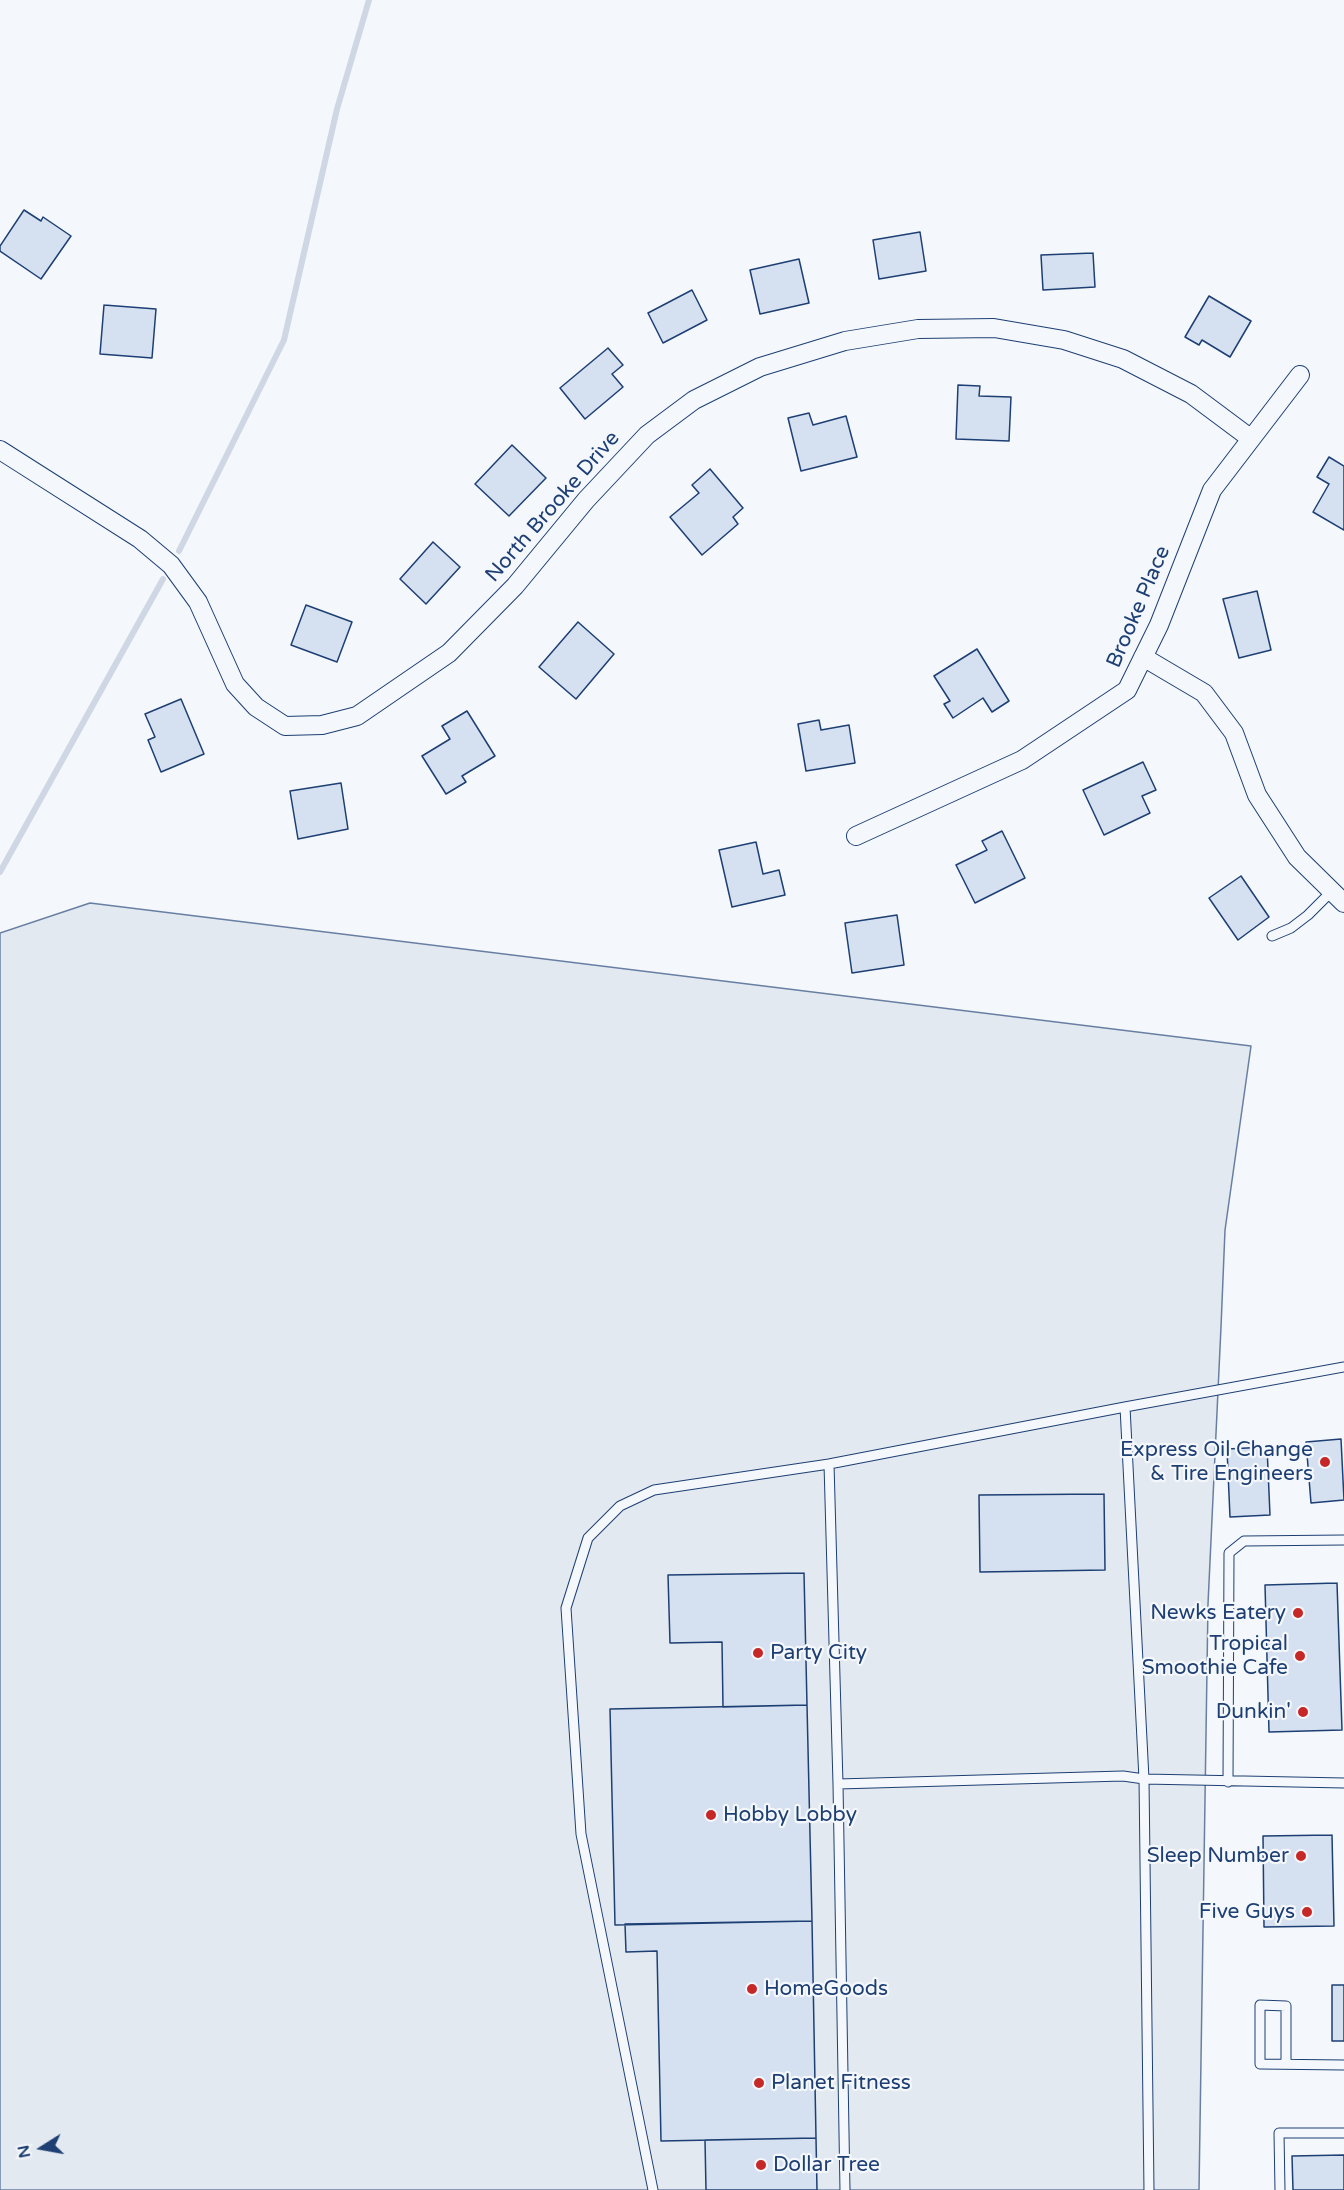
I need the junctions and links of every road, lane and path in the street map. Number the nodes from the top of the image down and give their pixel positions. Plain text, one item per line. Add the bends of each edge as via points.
1 (1300, 375) dead end
2 (1250, 438) junction
3 (0, 450) edge
4 (1143, 657) junction
5 (856, 836) dead end
6 (1338, 897) edge
7 (1272, 936) dead end
8 (1344, 1367) edge
9 (1125, 1407) junction
10 (829, 1464) junction
11 (1344, 1540) edge
12 (1144, 1779) junction
13 (1228, 1782) junction
14 (1344, 1783) edge
15 (838, 1784) junction
16 (1286, 2064) junction
17 (1344, 2065) edge
18 (1344, 2133) edge
19 (653, 2190) edge
20 (846, 2190) edge
21 (1149, 2190) edge
22 (1280, 2190) edge

1 - 2 street, Brooke Place
2 - 3 street, North Brooke Drive via 1191,394 1123,359 1064,340 994,328 918,329 845,341 760,367 694,400 647,435 586,500 515,586 449,652 357,716 322,725 294,726 285,726 256,707 235,684 198,602 171,565 140,539
2 - 4 street, Brooke Place via 1212,490
4 - 5 street, Brooke Place via 1127,690 1022,760
4 - 6 street via 1204,693 1234,733 1257,795 1297,857
6 - 7 lane
8 - 9 lane
9 - 10 lane
9 - 12 lane
10 - 15 lane
10 - 19 lane via 654,1490 620,1506 588,1538 566,1608 581,1834
11 - 13 lane via 1244,1541 1229,1553
12 - 13 lane
12 - 15 lane via 1123,1776
12 - 21 lane
13 - 14 lane
15 - 20 lane
16 - 16 lane via 1260,2064 1260,2006 1286,2006
16 - 17 lane
18 - 22 lane via 1279,2133

